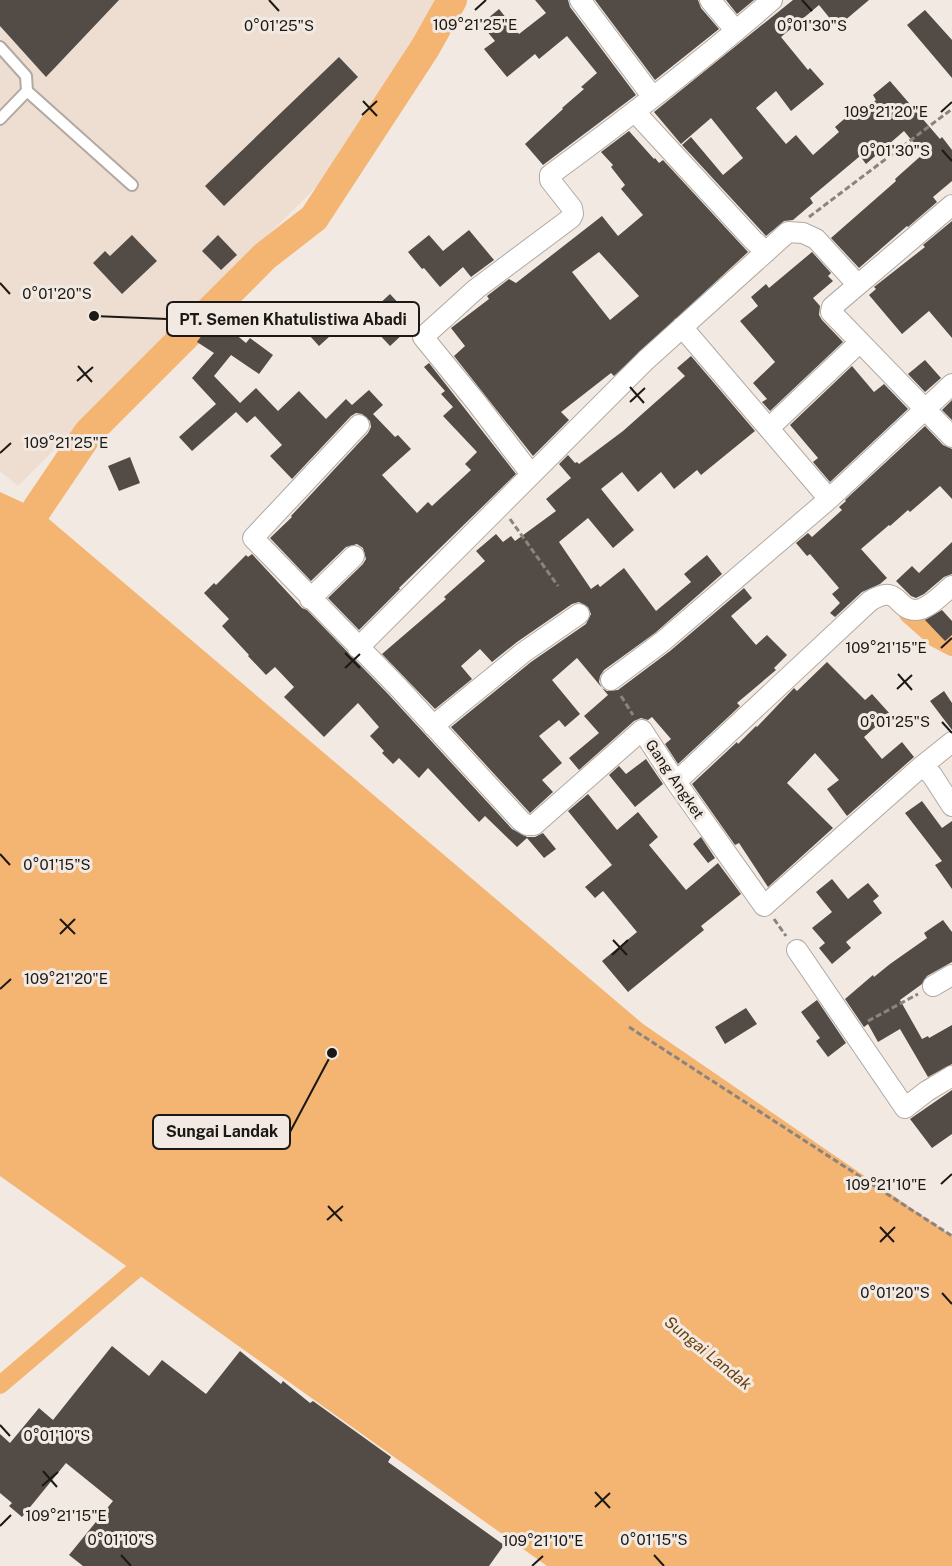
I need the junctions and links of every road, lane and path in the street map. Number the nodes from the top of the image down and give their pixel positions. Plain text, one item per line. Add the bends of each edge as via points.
1 (580, 0) edge
2 (710, 0) edge
3 (772, 0) edge
4 (736, 31) junction
5 (0, 47) edge
6 (27, 91) junction
7 (652, 96) junction
8 (952, 109) edge
9 (635, 112) junction
10 (0, 119) edge
11 (132, 185) dead end
12 (952, 205) edge
13 (788, 232) junction
14 (766, 252) junction
15 (858, 284) junction
16 (682, 327) junction
17 (860, 342) junction
18 (952, 384) edge
19 (927, 410) junction
20 (359, 425) dead end
21 (768, 429) junction
22 (952, 437) edge
23 (531, 474) junction
24 (829, 498) junction
25 (500, 505) junction
26 (354, 556) dead end
27 (558, 586) dead end
28 (952, 586) edge
29 (310, 598) junction
30 (579, 614) dead end
31 (358, 648) junction
32 (611, 680) joint
33 (433, 726) junction
34 (642, 730) junction
35 (952, 742) edge
36 (922, 766) junction
37 (676, 782) junction
38 (952, 806) edge
39 (797, 950) dead end
40 (952, 975) edge
41 (933, 986) joint
42 (862, 1021) dead end
43 (629, 1027) dead end
44 (952, 1076) edge
45 (952, 1236) edge

1 - 7 street
2 - 4 street
3 - 4 street
4 - 7 street
5 - 6 lane via 26,76
6 - 10 lane
6 - 11 lane
7 - 9 street
8 - 13 path
9 - 14 street
9 - 23 street via 550,175 572,208 571,218 476,289 423,337
12 - 15 street
13 - 14 street
13 - 15 street via 816,239
14 - 16 street
15 - 17 street via 831,312
16 - 21 street
16 - 23 street
17 - 19 street
17 - 21 street
18 - 19 street
19 - 22 street
19 - 24 street
20 - 29 street, Gang Angket via 253,538
21 - 24 street
23 - 25 street
24 - 32 street via 662,642
25 - 27 path
25 - 31 street
26 - 29 street
28 - 37 street via 917,610 891,595 881,594 870,601
29 - 31 street, Gang Angket
30 - 33 street via 524,652
31 - 33 street, Gang Angket
32 - 34 path
33 - 34 street, Gang Angket via 521,822 531,826
34 - 37 street, Gang Angket
35 - 36 street
36 - 37 street, Gang Angket via 764,906
36 - 38 street
39 - 44 street via 905,1108
40 - 41 street
41 - 42 path via 873,1020
43 - 45 path

